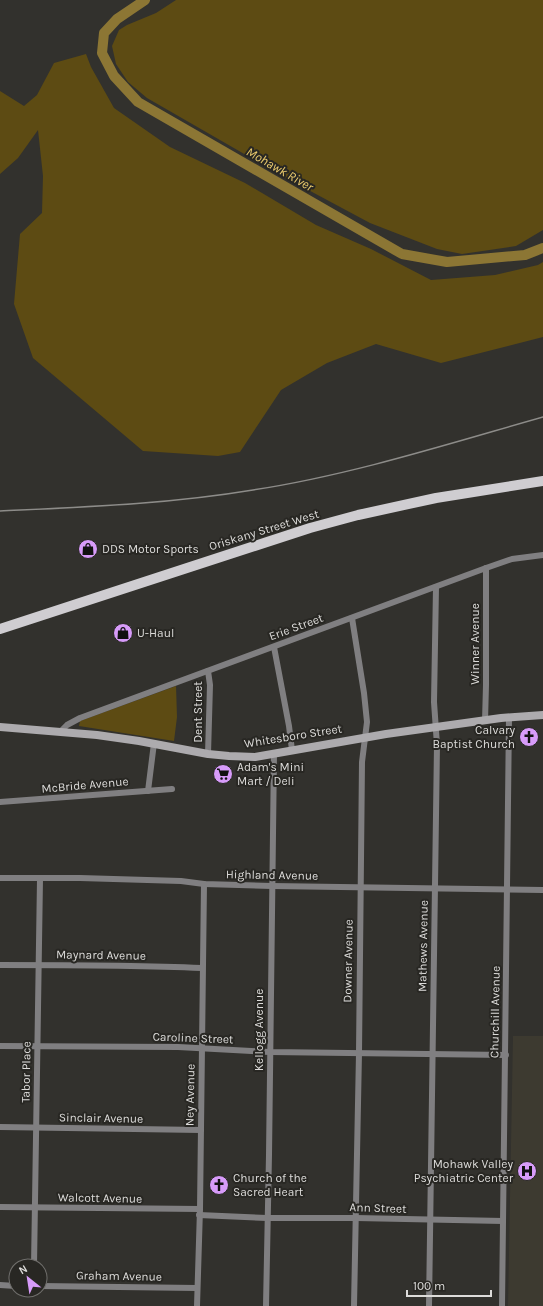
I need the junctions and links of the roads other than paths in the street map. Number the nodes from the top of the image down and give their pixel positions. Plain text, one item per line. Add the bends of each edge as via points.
1 (543, 481) edge
2 (543, 555) edge
3 (486, 568) junction
4 (436, 587) junction
5 (352, 618) junction
6 (0, 628) edge
7 (274, 647) junction
8 (208, 671) junction
9 (543, 716) edge
10 (509, 718) junction
11 (485, 721) junction
12 (0, 727) edge
13 (435, 727) junction
14 (61, 731) junction
15 (364, 738) junction
16 (154, 743) junction
17 (292, 750) junction
18 (208, 754) junction
19 (274, 754) junction
20 (172, 789) dead end
21 (148, 791) junction
22 (0, 802) edge
23 (0, 878) edge
24 (40, 878) junction
25 (204, 884) junction
26 (272, 886) junction
27 (360, 887) junction
28 (436, 888) junction
29 (508, 889) junction
30 (543, 890) edge
31 (0, 965) edge
32 (38, 965) junction
33 (202, 968) junction
34 (0, 1046) edge
35 (37, 1046) junction
36 (202, 1049) junction
37 (270, 1052) junction
38 (359, 1053) junction
39 (432, 1054) junction
40 (506, 1055) junction
41 (0, 1127) edge
42 (36, 1128) junction
43 (201, 1130) junction
44 (0, 1207) edge
45 (35, 1208) junction
46 (200, 1212) junction
47 (253, 1217) joint
48 (267, 1218) junction
49 (356, 1218) junction
50 (430, 1220) junction
51 (503, 1221) junction
52 (34, 1258) edge
53 (48, 1286) edge
54 (197, 1288) junction
55 (197, 1306) edge
56 (266, 1306) edge
57 (354, 1306) edge
58 (429, 1306) edge
59 (502, 1306) edge

1 - 6 main road, Oriskany Street West via 436,498 358,515 310,528
2 - 3 street, Erie Street via 512,559
3 - 4 street, Erie Street
3 - 11 street, Winner Avenue
4 - 5 street, Erie Street
4 - 13 street, Mathews Avenue
5 - 7 street, Erie Street
5 - 15 street, Downer Avenue via 367,722
7 - 8 street, Erie Street
7 - 17 street
8 - 14 street, Erie Street via 80,718
8 - 18 street, Dent Street
9 - 10 street, Whitesboro Street
10 - 11 street, Whitesboro Street
10 - 29 street, Churchill Avenue
11 - 13 street, Whitesboro Street
12 - 14 street, Whitesboro Street
13 - 15 street, Whitesboro Street
13 - 28 street, Mathews Avenue
14 - 16 street, Whitesboro Street
15 - 17 street, Whitesboro Street
15 - 27 street, Downer Avenue
16 - 18 street, Whitesboro Street
16 - 21 street
17 - 19 street, Whitesboro Street
18 - 19 street, Whitesboro Street via 255,757
19 - 26 street, Kellogg Avenue
20 - 21 street, McBride Avenue
21 - 22 street, McBride Avenue
23 - 24 street, Highland Avenue
24 - 25 street, Highland Avenue
24 - 32 street, Tabor Place
25 - 26 street, Highland Avenue
25 - 33 street, Ney Avenue
26 - 27 street, Highland Avenue
26 - 37 street, Kellogg Avenue
27 - 28 street, Highland Avenue
27 - 38 street, Downer Avenue
28 - 29 street, Highland Avenue
28 - 39 street, Mathews Avenue
29 - 30 street, Highland Avenue
29 - 40 street, Churchill Avenue
31 - 32 street, Maynard Avenue
32 - 33 street, Maynard Avenue
32 - 35 street, Tabor Place
33 - 36 street, Ney Avenue
34 - 35 street, Caroline Street
35 - 36 street, Caroline Street
35 - 42 street, Tabor Place
36 - 37 street, Caroline Street
36 - 43 street, Ney Avenue
37 - 38 street, Caroline Street
37 - 48 street, Kellogg Avenue
38 - 39 street, Caroline Street
38 - 49 street, Downer Avenue
39 - 40 street, Caroline Street
39 - 50 street, Mathews Avenue
40 - 51 street, Churchill Avenue
41 - 42 street, Sinclair Avenue
42 - 43 street, Sinclair Avenue
42 - 45 street, Tabor Place
43 - 46 street, Ney Avenue
44 - 45 street, Walcott Avenue
45 - 46 street, Walcott Avenue
45 - 52 street, Tabor Place
46 - 47 street, Walcott Avenue
46 - 54 street, Ney Avenue
47 - 48 street, Ann Street
48 - 49 street, Ann Street
48 - 56 street, Kellogg Avenue
49 - 50 street, Ann Street
49 - 57 street, Downer Avenue
50 - 51 street, Ann Street
50 - 58 street, Mathews Avenue
51 - 59 street, Churchill Avenue
53 - 54 street, Graham Avenue
54 - 55 street, Ney Avenue

